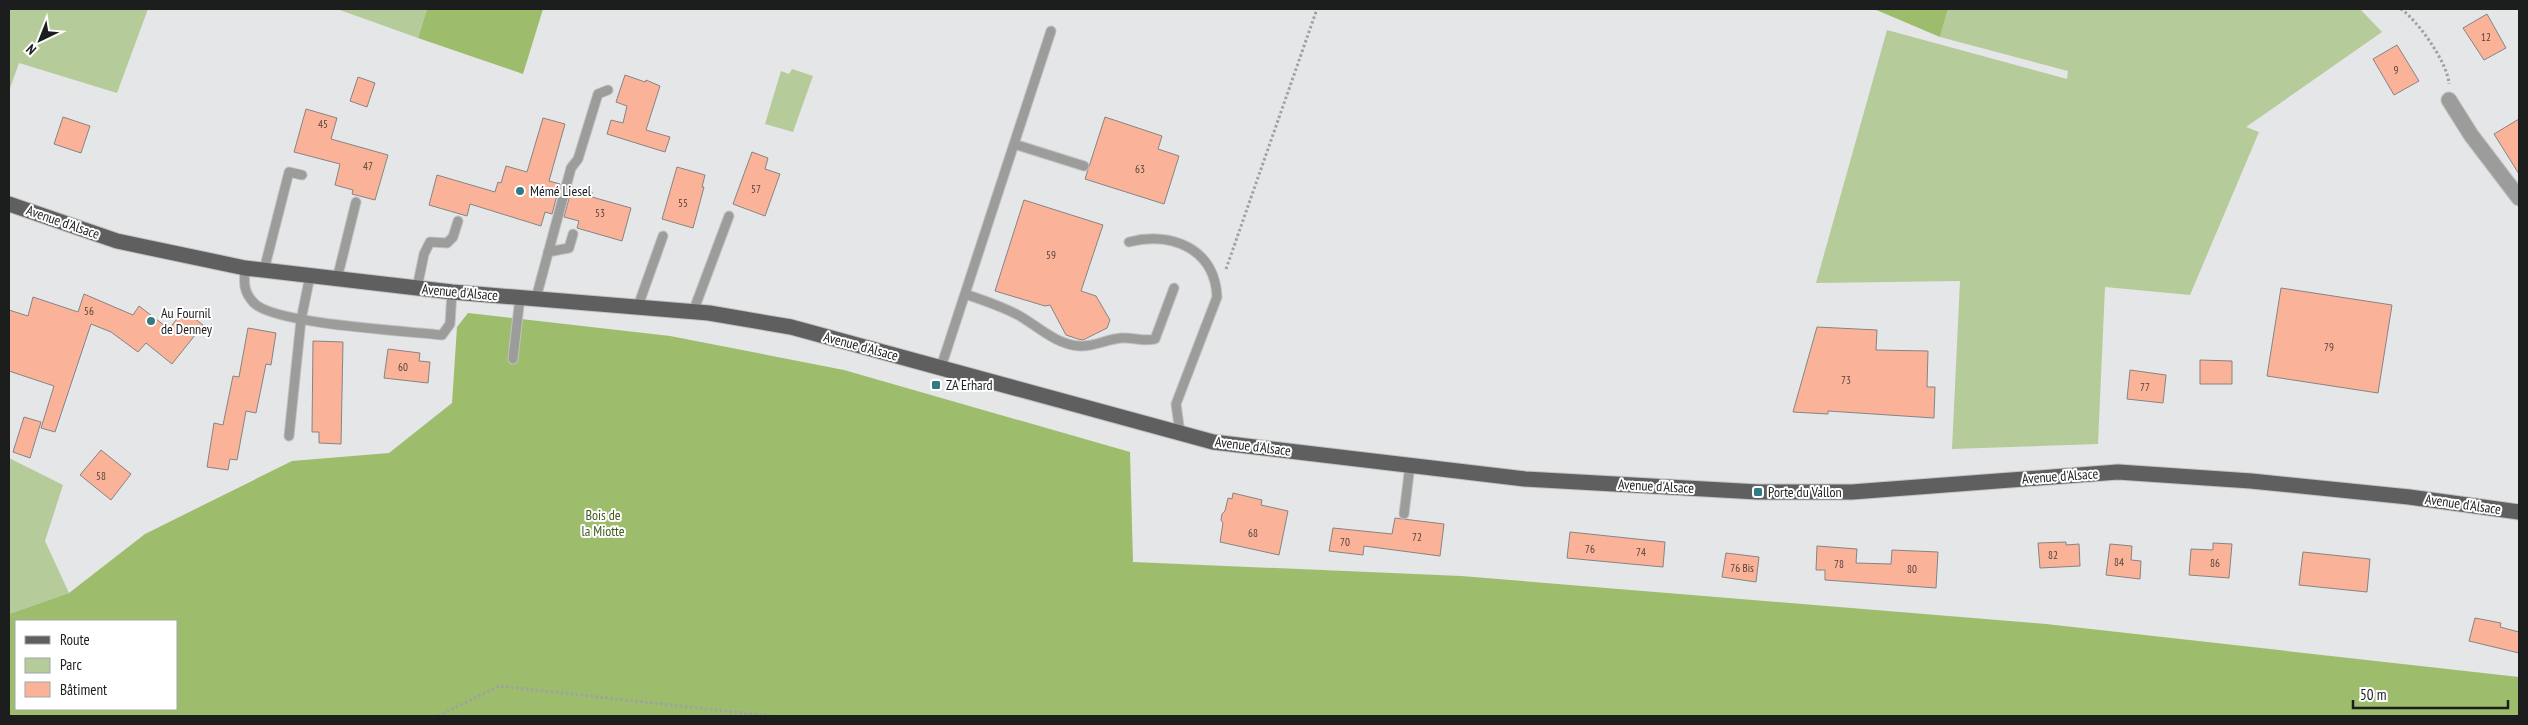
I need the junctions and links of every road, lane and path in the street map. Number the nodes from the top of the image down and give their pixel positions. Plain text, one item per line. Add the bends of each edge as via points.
1 (1317, 9) edge
2 (2401, 9) edge
3 (1051, 31) dead end
4 (608, 90) dead end
5 (2450, 100) joint
6 (1014, 144) junction
7 (1084, 166) dead end
8 (302, 176) dead end
9 (2519, 198) edge
10 (356, 202) dead end
11 (9, 204) edge
12 (729, 216) dead end
13 (458, 221) dead end
14 (573, 234) dead end
15 (664, 236) dead end
16 (1129, 242) dead end
17 (548, 252) junction
18 (245, 268) junction
19 (264, 270) junction
20 (310, 276) junction
21 (338, 279) junction
22 (1216, 284) junction
23 (416, 288) junction
24 (1174, 288) dead end
25 (452, 292) junction
26 (965, 294) junction
27 (520, 297) junction
28 (536, 298) junction
29 (638, 306) junction
30 (693, 312) junction
31 (301, 320) junction
32 (513, 359) dead end
33 (941, 367) junction
34 (1180, 433) junction
35 (289, 436) dead end
36 (1410, 465) junction
37 (2519, 512) edge
38 (1404, 514) dead end
39 (438, 716) edge
40 (771, 716) edge

1 - 22 path via 1225,272
2 - 5 path via 2426,38 2449,73
3 - 6 lane
4 - 17 lane via 598,94 578,159 571,168
5 - 9 street via 2471,135
6 - 7 lane
6 - 26 lane
8 - 19 lane via 289,172
10 - 21 lane
11 - 18 main road, Avenue d'Alsace via 117,241
12 - 30 lane
13 - 23 lane via 453,237 447,243 430,242
14 - 17 lane via 569,248
15 - 29 lane
16 - 22 lane via 1147,237 1193,248 1208,264
17 - 28 lane
18 - 19 main road, Avenue d'Alsace
18 - 31 lane via 244,287 254,303 268,313
19 - 20 main road, Avenue d'Alsace
20 - 21 main road, Avenue d'Alsace
20 - 31 lane
21 - 23 main road, Avenue d'Alsace
22 - 34 lane via 1217,297 1176,404
23 - 25 main road, Avenue d'Alsace
24 - 26 lane via 1155,339 1118,338 1079,346 1041,331 1020,316
25 - 27 main road, Avenue d'Alsace
25 - 31 lane via 450,324 442,335
26 - 33 lane
27 - 28 main road, Avenue d'Alsace
27 - 32 lane
28 - 29 main road, Avenue d'Alsace
29 - 30 main road, Avenue d'Alsace
30 - 33 main road, Avenue d'Alsace via 791,327
31 - 35 lane
33 - 34 main road, Avenue d'Alsace
34 - 36 main road, Avenue d'Alsace via 1213,442
36 - 37 main road, Avenue d'Alsace via 1526,479 1758,492 1852,492 2118,472 2251,481
36 - 38 lane
39 - 40 path via 499,686

